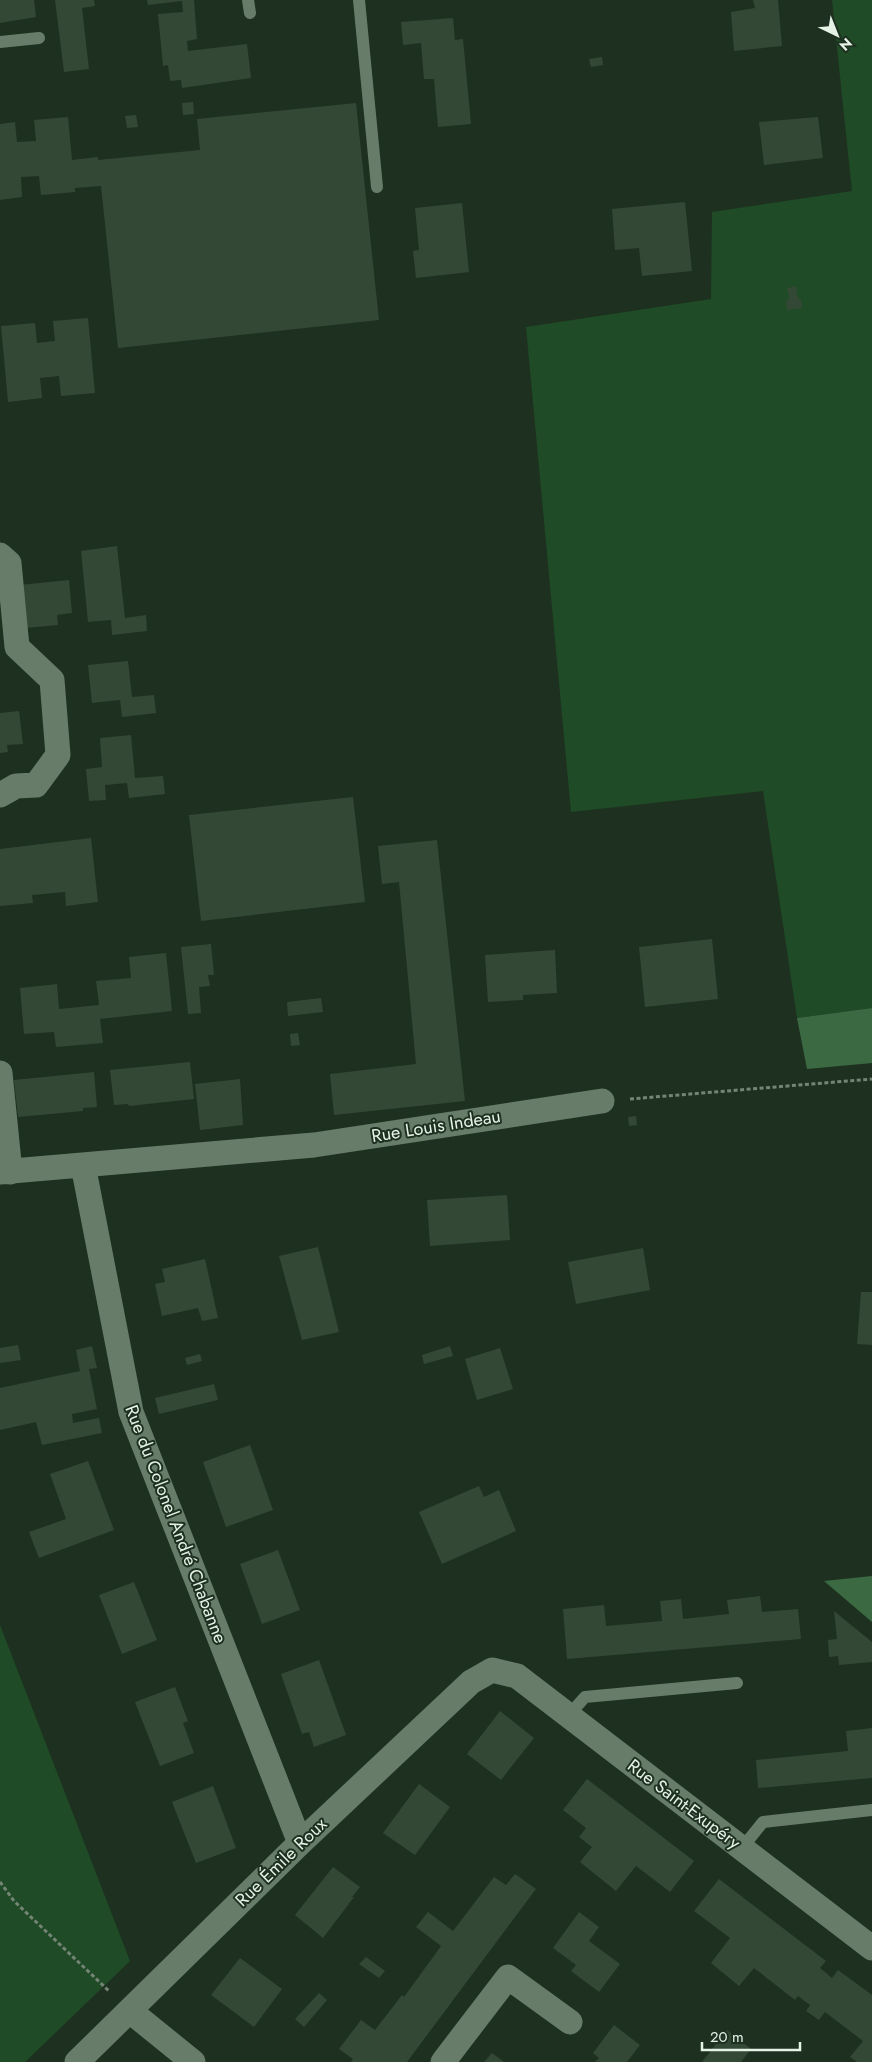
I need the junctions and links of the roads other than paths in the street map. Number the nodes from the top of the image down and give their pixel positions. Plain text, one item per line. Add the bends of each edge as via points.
1 (359, 0) edge
2 (39, 38) dead end
3 (0, 42) edge
4 (377, 187) dead end
5 (0, 555) edge
6 (0, 795) edge
7 (0, 1073) edge
8 (602, 1101) road end
9 (83, 1165) junction
10 (5, 1172) edge
11 (492, 1670) joint
12 (737, 1682) dead end
13 (568, 1716) junction
14 (872, 1810) edge
15 (300, 1843) junction
16 (742, 1848) junction
17 (872, 1948) edge
18 (130, 2011) junction
19 (570, 2022) dead end
20 (77, 2062) edge
21 (193, 2062) edge
22 (443, 2062) edge

1 - 4 lane
2 - 3 lane
5 - 6 street via 9,563 18,647 52,680 58,755 36,785 16,786
7 - 10 street
8 - 9 street, Rue Louis Indeau via 314,1145
9 - 10 street, Rue Louis Indeau
9 - 15 street, Rue du Colonel André Chabanne via 131,1412
11 - 13 street, Rue Saint-Exupéry via 517,1676
11 - 15 street, Rue Émile Roux via 471,1682
12 - 13 lane via 585,1697
13 - 16 street, Rue Saint-Exupéry
14 - 16 lane via 763,1822
15 - 18 street, Rue Émile Roux
16 - 17 street, Rue Saint-Exupéry
18 - 20 street, Rue Émile Roux
18 - 21 street
19 - 22 street via 508,1976

